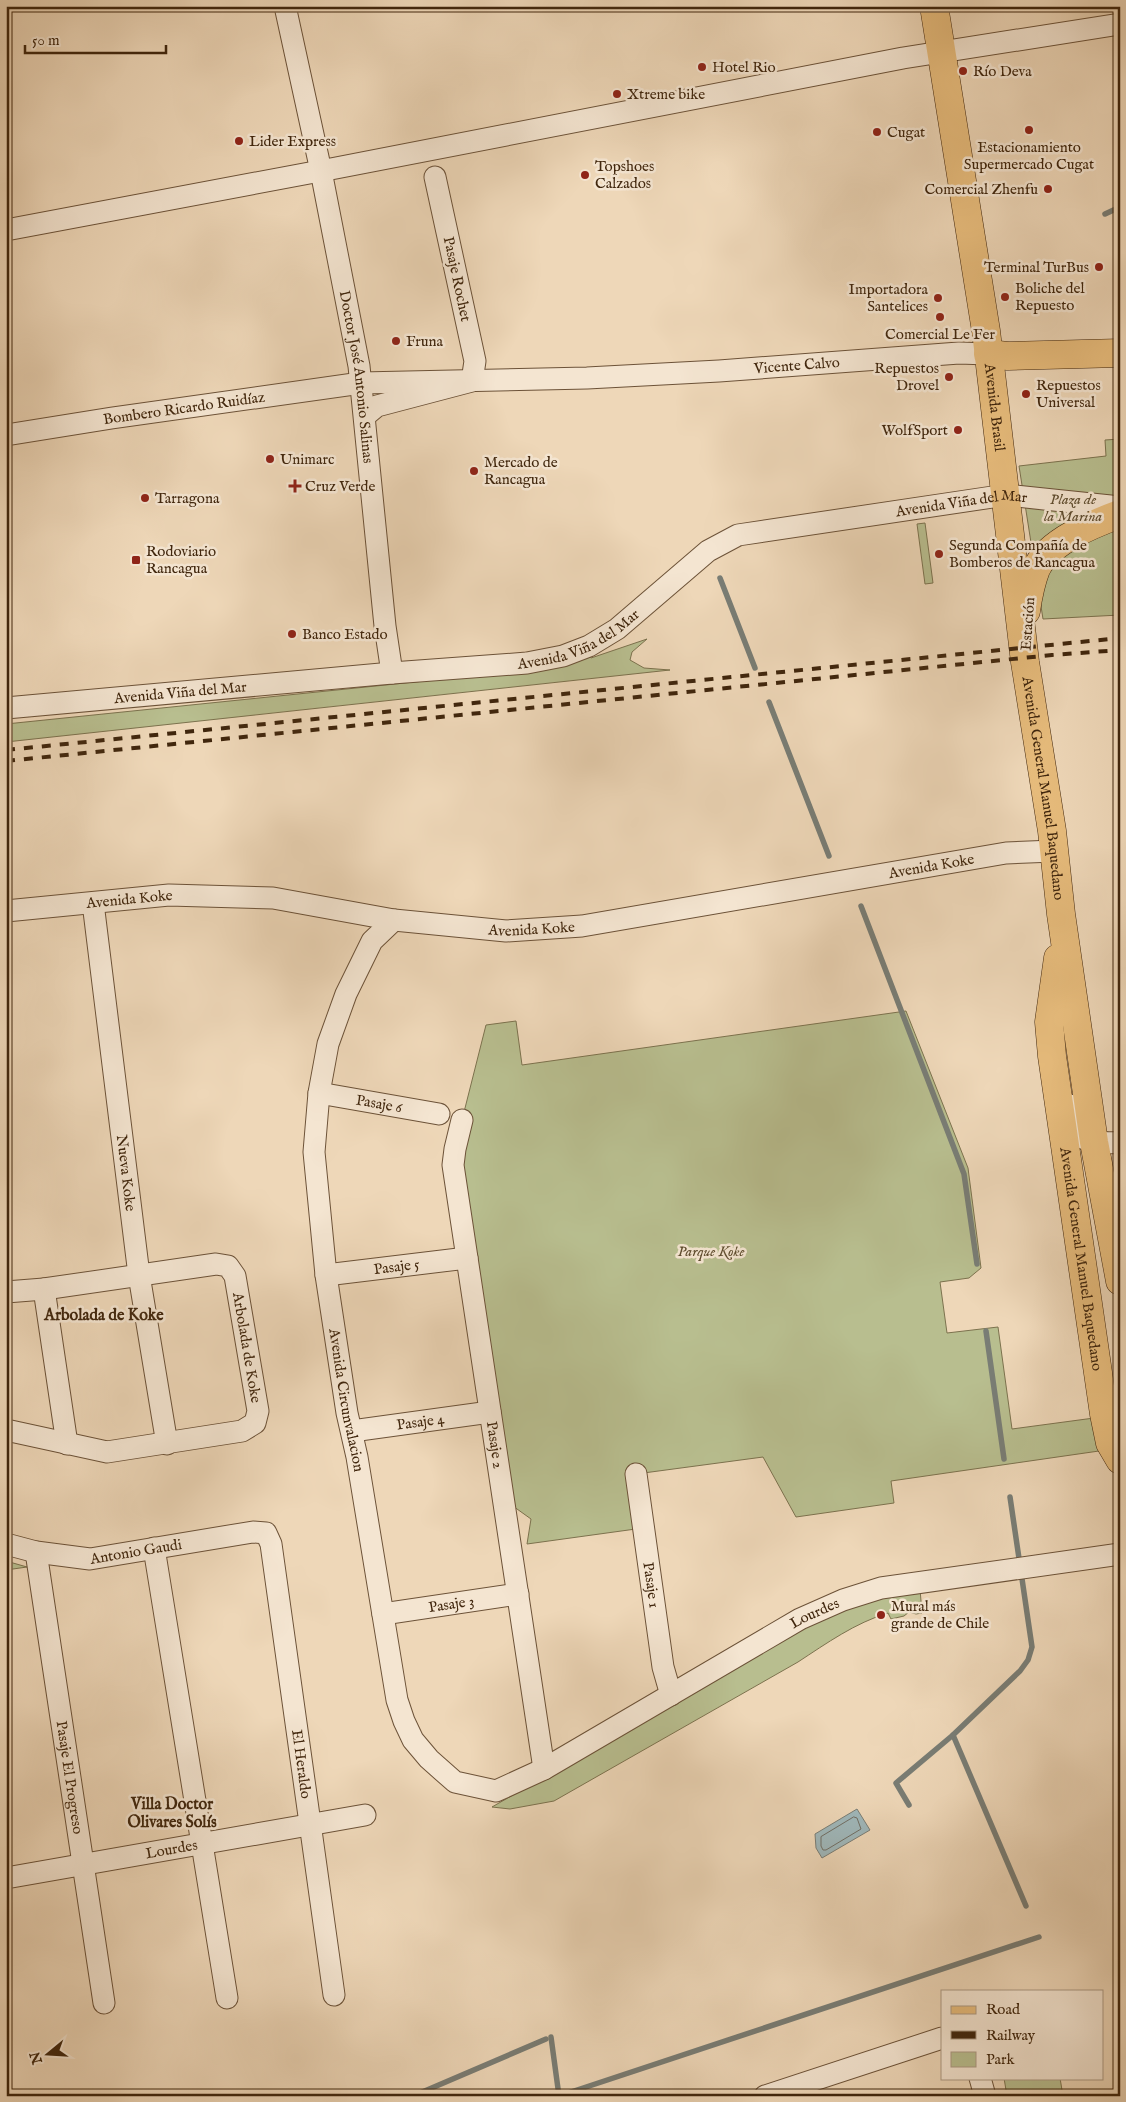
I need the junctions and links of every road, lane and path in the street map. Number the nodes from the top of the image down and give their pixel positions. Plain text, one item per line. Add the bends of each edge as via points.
1 (285, 6) edge
2 (934, 6) edge
3 (1120, 24) edge
4 (942, 52) junction
5 (322, 171) junction
6 (436, 177) dead end
7 (6, 230) edge
8 (1120, 353) edge
9 (988, 354) junction
10 (472, 381) junction
11 (361, 383) junction
12 (365, 416) junction
13 (6, 435) edge
14 (1006, 495) junction
15 (1120, 507) edge
16 (1120, 514) edge
17 (1025, 662) junction
18 (392, 673) junction
19 (6, 708) edge
20 (1054, 851) junction
21 (93, 903) junction
22 (6, 911) edge
23 (1061, 914) junction
24 (394, 920) junction
25 (1052, 1056) junction
26 (319, 1093) junction
27 (439, 1114) dead end
28 (462, 1120) dead end
29 (1107, 1143) edge
30 (467, 1258) junction
31 (140, 1275) junction
32 (326, 1275) junction
33 (1120, 1281) edge
34 (44, 1289) junction
35 (6, 1292) edge
36 (490, 1412) junction
37 (6, 1430) edge
38 (352, 1432) junction
39 (67, 1444) junction
40 (167, 1444) junction
41 (1120, 1460) edge
42 (636, 1474) dead end
43 (266, 1533) joint
44 (6, 1544) edge
45 (154, 1548) junction
46 (36, 1552) junction
47 (1120, 1554) edge
48 (518, 1594) junction
49 (383, 1614) junction
50 (671, 1695) junction
51 (544, 1769) junction
52 (365, 1815) dead end
53 (311, 1824) junction
54 (202, 1843) junction
55 (83, 1864) junction
56 (6, 1878) edge
57 (334, 1996) dead end
58 (227, 1998) dead end
59 (104, 2003) dead end
60 (941, 2038) edge
61 (981, 2080) edge
62 (764, 2096) edge
63 (985, 2096) edge

1 - 5 street, Doctor José Antonio Salinas
2 - 4 main road, Avenida Brasil
3 - 4 street
4 - 5 street
4 - 9 main road, Avenida Brasil
5 - 7 street
5 - 11 street, Doctor José Antonio Salinas
6 - 10 street, Pasaje Rochet via 475,361
8 - 9 main road, Vicente Calvo
9 - 10 street, Vicente Calvo via 959,352 719,371
9 - 14 main road, Avenida Brasil
10 - 11 street, Vicente Calvo
10 - 12 street, Vicente Calvo via 377,406
11 - 12 street, Doctor José Antonio Salinas
11 - 13 street, Bombero Ricardo Ruidíaz
12 - 18 street, Doctor José Antonio Salinas
14 - 15 street, Avenida Viña del Mar
14 - 17 main road, Avenida Brasil
14 - 18 street, Avenida Viña del Mar via 738,535 708,551 624,624 589,646 563,656 527,663
16 - 17 main road, Estación via 1089,526 1059,544 1037,567 1026,612
17 - 20 main road, Avenida General Manuel Baquedano
18 - 19 street, Avenida Viña del Mar
20 - 23 main road, Avenida General Manuel Baquedano
20 - 24 street, Avenida Koke via 1006,853 582,926 506,931
21 - 22 street, Avenida Koke
21 - 24 street, Avenida Koke via 169,895 273,898
21 - 31 street, Nueva Koke
23 - 25 main road, Avenida General Manuel Baquedano via 1049,1022
23 - 29 main road, Avenida General Manuel Baquedano
24 - 26 street, Avenida Circunvalacion via 372,941 346,994 328,1044
25 - 29 street, Avenida General Manuel Baquedano via 1066,1081 1076,1132 1083,1139
25 - 41 main road, Avenida General Manuel Baquedano via 1104,1414 1110,1443
26 - 27 street, Pasaje 6
26 - 32 street, Avenida Circunvalacion via 314,1152
28 - 30 street, Pasaje 2 via 453,1165
29 - 33 main road, Avenida General Manuel Baquedano
30 - 32 street, Pasaje 5
30 - 36 street, Pasaje 2
31 - 34 street, Arbolada de Koke
31 - 40 street, Nueva Koke
31 - 40 street, Arbolada de Koke via 216,1264 228,1266 235,1276 258,1411 255,1423 242,1431
32 - 38 street, Avenida Circunvalacion
34 - 35 street, Arbolada de Koke
34 - 39 street
36 - 38 street, Pasaje 4
36 - 48 street, Pasaje 2
37 - 39 street, Arbolada de Koke
38 - 49 street, Avenida Circunvalacion
39 - 40 street, Arbolada de Koke via 107,1452
42 - 50 street, Pasaje 1 via 663,1667
43 - 45 street, Antonio Gaudi via 253,1532
43 - 53 street, El Heraldo via 272,1544
44 - 46 street, Antonio Gaudi
45 - 46 street, Antonio Gaudi via 90,1559
45 - 54 street
46 - 55 street, Pasaje El Progreso
47 - 50 street, Lourdes via 881,1588 800,1619
48 - 49 street, Pasaje 3
48 - 51 street, Pasaje 2
49 - 51 street, Avenida Circunvalacion via 399,1707 413,1740 428,1759 455,1782 496,1791
50 - 51 street, Lourdes
52 - 53 street, Lourdes
53 - 54 street, Lourdes
53 - 57 street, El Heraldo
54 - 55 street, Lourdes
54 - 58 street
55 - 56 street, Lourdes
55 - 59 street, Pasaje El Progreso
60 - 62 street
61 - 63 street

